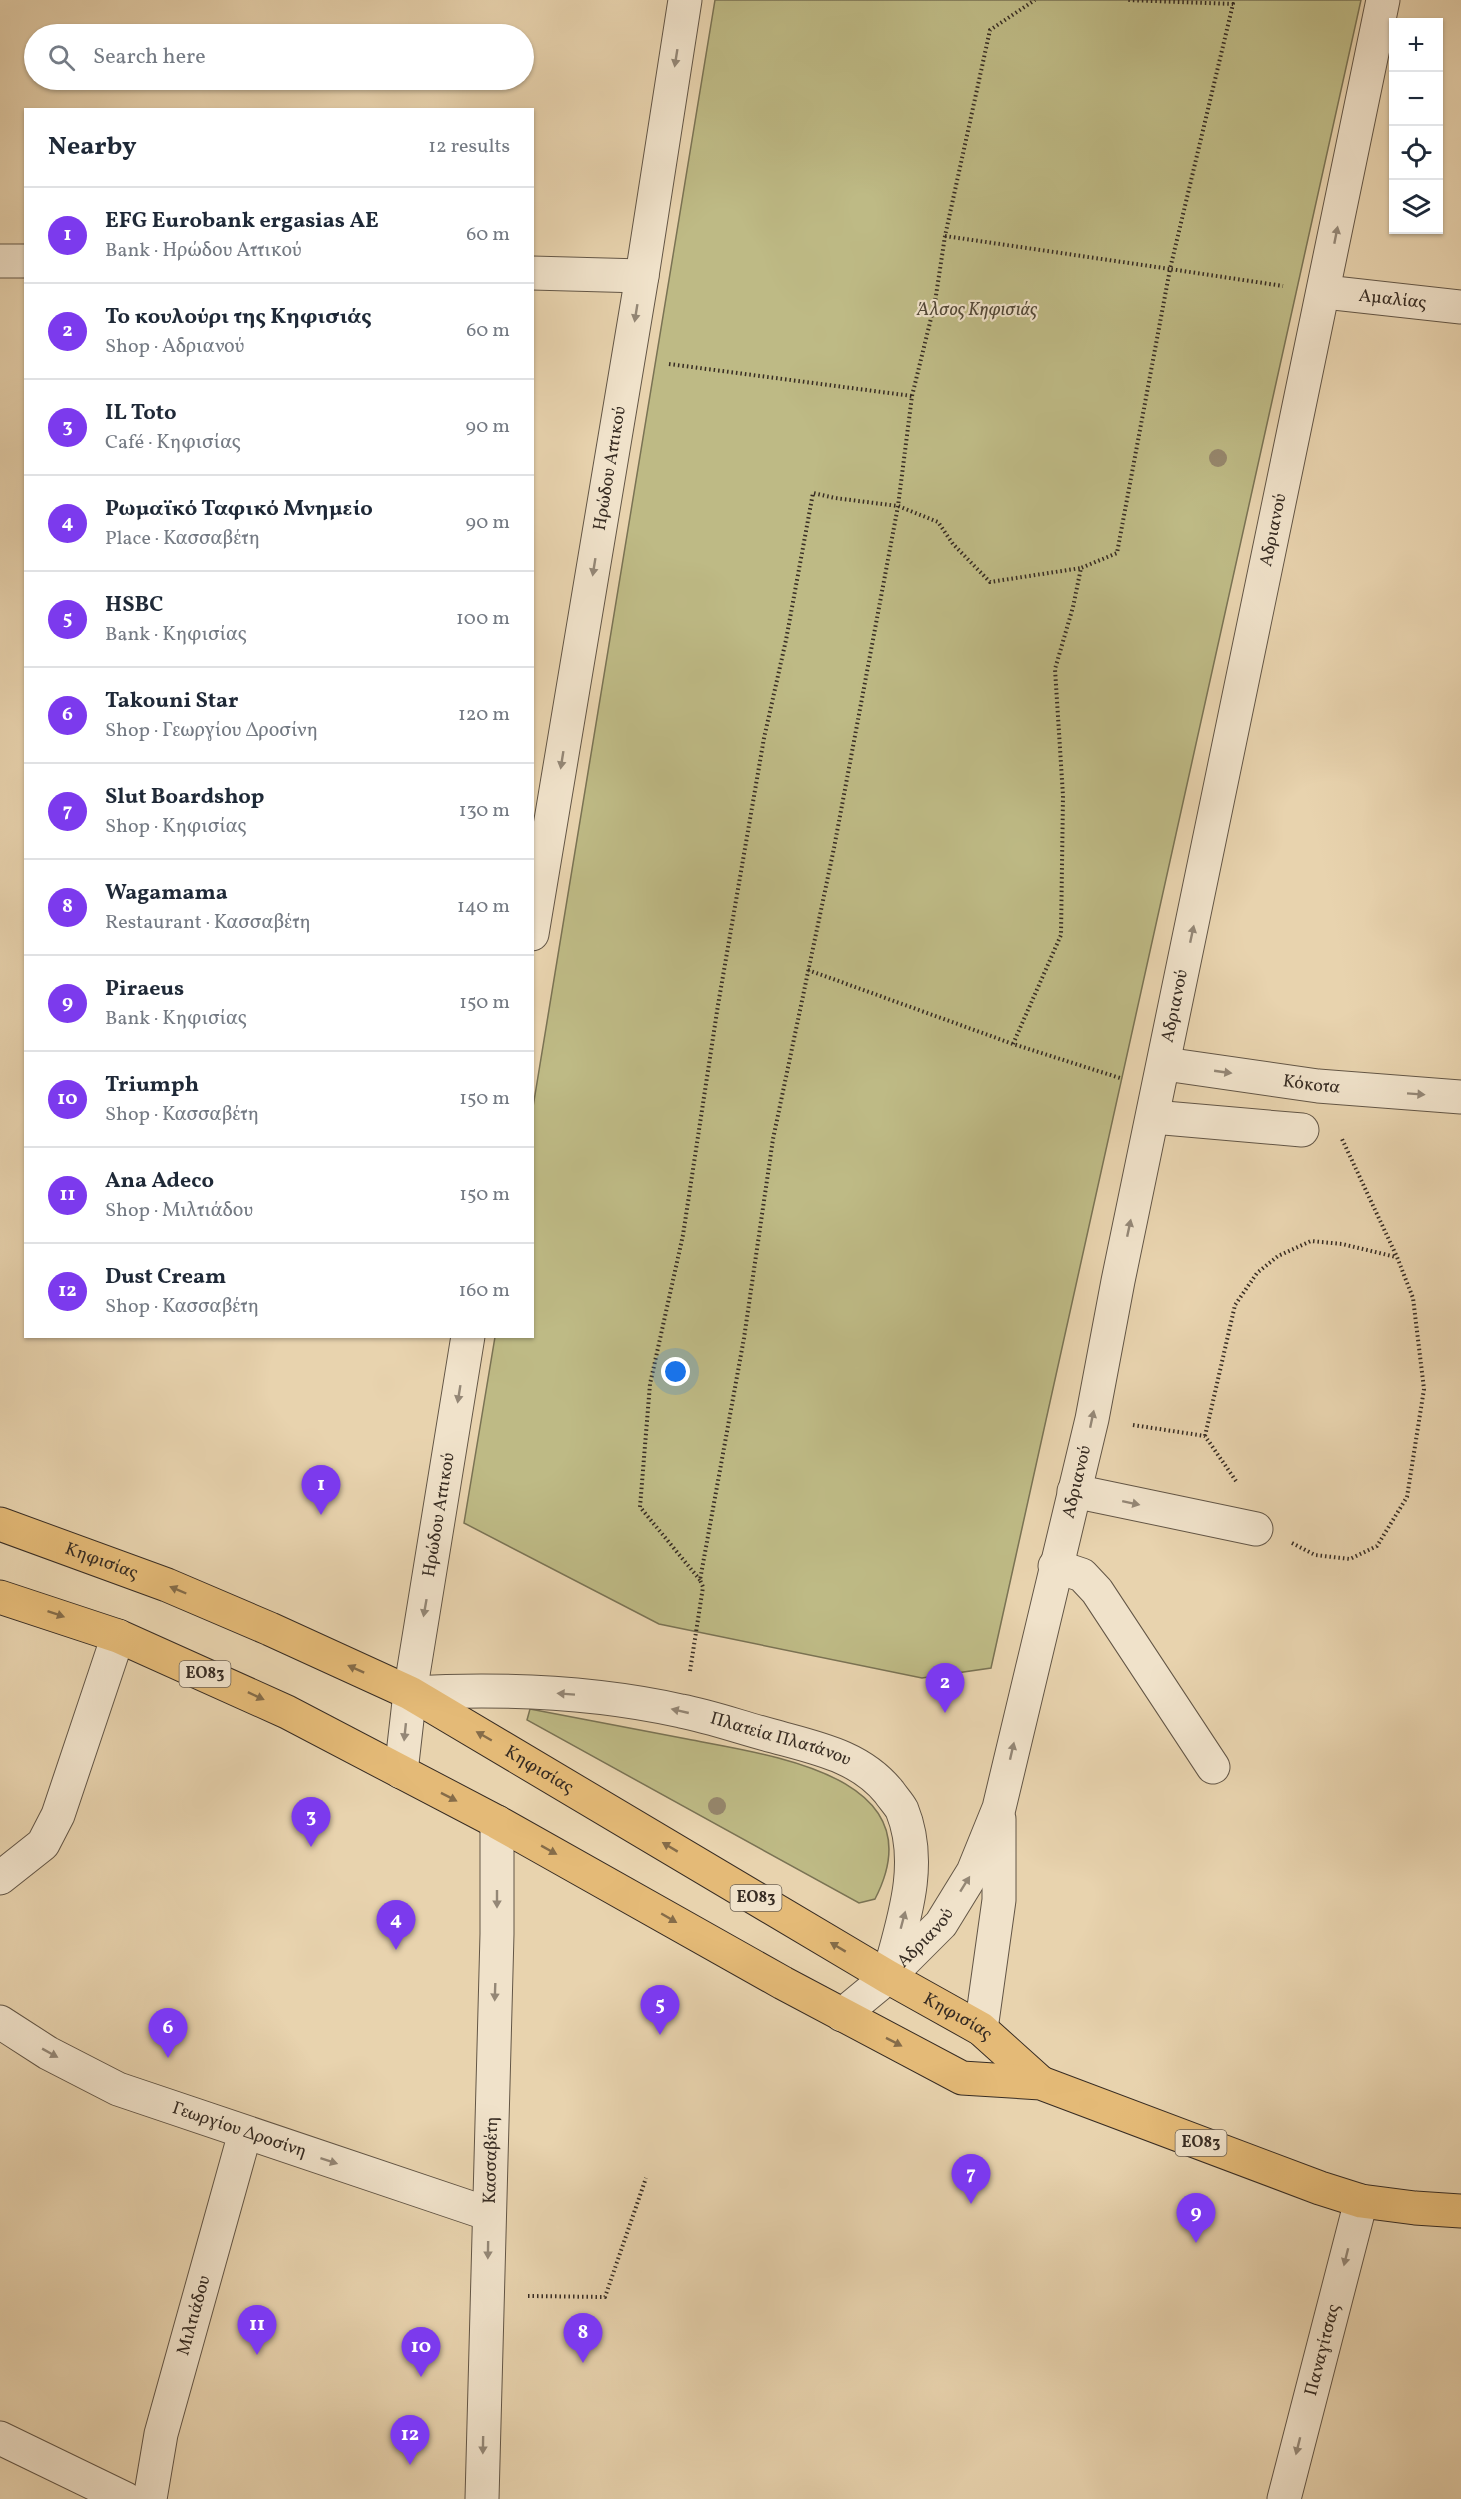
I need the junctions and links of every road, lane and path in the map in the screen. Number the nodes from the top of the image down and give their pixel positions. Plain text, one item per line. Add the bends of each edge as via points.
1 (685, 0) edge
2 (1035, 0) edge
3 (1126, 0) edge
4 (1383, 0) edge
5 (945, 236) junction
6 (0, 261) edge
7 (24, 261) edge
8 (1170, 269) junction
9 (534, 273) edge
10 (642, 276) junction
11 (1325, 292) junction
12 (1461, 307) edge
13 (628, 358) junction
14 (912, 396) junction
15 (898, 506) junction
16 (1081, 568) junction
17 (534, 922) edge
18 (808, 970) junction
19 (1013, 1044) junction
20 (1318, 1086) junction
21 (1159, 1090) junction
22 (1461, 1097) edge
23 (1302, 1130) dead end
24 (1397, 1257) junction
25 (468, 1338) edge
26 (1092, 1419) junction
27 (1205, 1436) junction
28 (1238, 1484) dead end
29 (1074, 1491) junction
30 (0, 1524) edge
31 (1256, 1529) dead end
32 (1288, 1541) dead end
33 (1055, 1566) junction
34 (700, 1580) junction
35 (0, 1597) edge
36 (118, 1636) junction
37 (694, 1648) dead end
38 (410, 1693) junction
39 (1213, 1767) dead end
40 (401, 1772) junction
41 (999, 1808) junction
42 (497, 1822) junction
43 (0, 1868) edge
44 (888, 1977) junction
45 (842, 2015) junction
46 (0, 2022) edge
47 (981, 2029) junction
48 (1041, 2083) junction
49 (245, 2133) junction
50 (646, 2178) dead end
51 (1361, 2201) junction
52 (1461, 2211) edge
53 (489, 2214) junction
54 (487, 2295) junction
55 (0, 2438) edge
56 (126, 2499) edge
57 (150, 2499) edge
58 (482, 2499) edge
59 (1284, 2499) edge

1 -> 10 street, Ηρώδου Αττικού
2 - 5 path via 990,30
3 - 8 path via 1233,4
11 -> 4 street, Αδριανού
5 - 8 path
5 - 14 path
6 - 7 street
8 - 11 path
8 - 16 path via 1117,553
9 - 10 street
10 -> 13 street, Ηρώδου Αττικού
11 - 12 street, Αμαλίας
21 -> 11 street, Αδριανού
13 - 14 path
13 -> 17 street, Ηρώδου Αττικού
14 - 15 path
15 - 16 path via 938,522 953,544 990,582
15 - 18 path
15 - 34 path via 813,493 764,738 683,1235 650,1384 640,1507
16 - 19 path via 1055,669 1063,796 1062,935
18 - 19 path
18 - 34 path via 773,1139 744,1338
19 - 21 path
21 -> 20 street, Κόκοτα
20 -> 22 street, Κόκοτα
20 - 24 path
21 - 23 street
26 -> 21 street, Αδριανού
24 - 27 path via 1311,1241 1278,1256 1257,1273 1235,1305
24 - 32 path via 1413,1298 1424,1389 1407,1497 1377,1546 1350,1559 1315,1555
25 -> 38 street, Ηρώδου Αττικού
26 - 27 path
29 -> 26 street, Αδριανού
27 - 28 path
29 -> 31 street
29 - 33 street, Αδριανού
38 -> 30 main road, Κηφισίας / ΕΟ83 via 167,1585
33 - 39 street via 1082,1575 1096,1591
41 -> 33 street, Αδριανού
34 - 37 path via 703,1587
35 -> 36 main road, Κηφισίας / ΕΟ83
36 -> 40 main road, Κηφισίας / ΕΟ83 via 253,1695
36 - 43 street via 58,1815 43,1844
38 -> 40 street, Ηρώδου Αττικού
44 -> 38 main road, Κηφισίας / ΕΟ83
44 -> 38 street, Πλατεία Πλατάνου via 906,1910 913,1860 911,1842 902,1809 883,1785 842,1755 682,1711 603,1697 511,1690
40 -> 42 main road, Κηφισίας / ΕΟ83
44 -> 41 street, Αδριανού via 941,1924 973,1872
41 - 47 street via 999,1900
42 -> 45 main road, Κηφισίας / ΕΟ83
42 -> 53 street, Κασσαβέτη
44 - 45 street
44 - 47 main road, Κηφισίας / ΕΟ83
45 -> 48 main road, Κηφισίας / ΕΟ83 via 962,2078
46 -> 49 street, Γεωργίου Δροσίνη via 118,2089
47 - 48 main road, Κηφισίας / ΕΟ83
48 - 51 main road, Κηφισίας / ΕΟ83
49 -> 53 street, Γεωργίου Δροσίνη
49 - 57 street, Μιλτιάδου via 161,2434
50 - 54 path via 605,2297
51 - 52 main road, Κηφισίας / ΕΟ83
51 -> 59 street, Παναγίτσας
53 -> 54 street, Κασσαβέτη
54 -> 58 street, Κασσαβέτη
55 - 56 street

